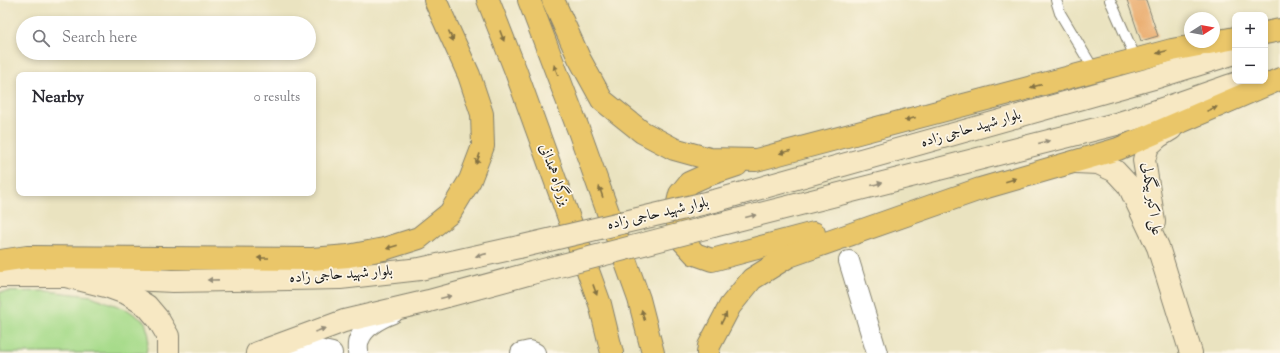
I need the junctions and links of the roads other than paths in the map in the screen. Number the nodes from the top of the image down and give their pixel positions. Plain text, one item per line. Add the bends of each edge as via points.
1 (435, 0) edge
2 (488, 0) edge
3 (529, 0) edge
4 (553, 0) edge
5 (1056, 0) edge
6 (1110, 0) edge
7 (1280, 30) edge
8 (1268, 32) edge
9 (1232, 39) edge
10 (1280, 39) edge
11 (1220, 41) edge
12 (1268, 43) edge
13 (1184, 48) edge
14 (1232, 54) edge
15 (1136, 59) junction
16 (1094, 70) junction
17 (1280, 70) edge
18 (1268, 73) edge
19 (1280, 79) edge
20 (1235, 84) edge
21 (1182, 121) junction
22 (756, 160) junction
23 (1075, 162) junction
24 (980, 189) junction
25 (1158, 247) junction
26 (0, 261) edge
27 (849, 261) dead end
28 (0, 276) edge
29 (66, 276) junction
30 (409, 306) junction
31 (168, 353) edge
32 (257, 353) edge
33 (280, 353) edge
34 (332, 353) edge
35 (358, 353) edge
36 (521, 353) edge
37 (535, 353) edge
38 (612, 353) edge
39 (653, 353) edge
40 (708, 353) edge
41 (878, 353) edge
42 (1191, 353) edge

1 -> 26 highway via 469,75 482,114 483,146 470,180 450,213 419,238 384,249 312,259 27,257
2 -> 38 highway, بزرگراه همدانی via 600,304
39 -> 3 highway via 639,299
4 - 22 highway via 579,58 602,100 642,132 674,149 710,159
5 - 16 lane via 1060,13
6 - 15 lane
7 - 8 highway
9 - 11 highway
10 - 12 main road
13 -> 15 highway
14 -> 29 main road, بلوار شهید حاجی زاده, bridge via 714,201 420,269 340,278 173,281
15 - 16 highway
16 -> 22 highway
17 - 18 main road
21 -> 19 highway
30 -> 20 main road, بلوار شهید حاجی زاده, bridge via 1116,124
21 - 23 highway via 1118,149
21 - 25 main road, علی اکبر بیگدلی via 1148,146 1144,160
22 - 24 highway via 707,174 690,183 680,194 676,211 678,226 683,241 694,254 712,260
24 -> 23 highway
23 - 25 main road, علی اکبر بیگدلی via 1098,162 1115,171 1129,186
40 -> 24 highway via 730,306 752,279 789,256
25 - 42 main road, علی اکبر بیگدلی
27 - 41 street
28 - 29 main road
29 - 31 main road via 128,294 147,306 168,336
32 -> 30 main road, بلوار شهید حاجی زاده via 344,321
30 - 35 street via 381,318 368,327 358,341
33 - 34 street via 319,350
36 - 37 street

